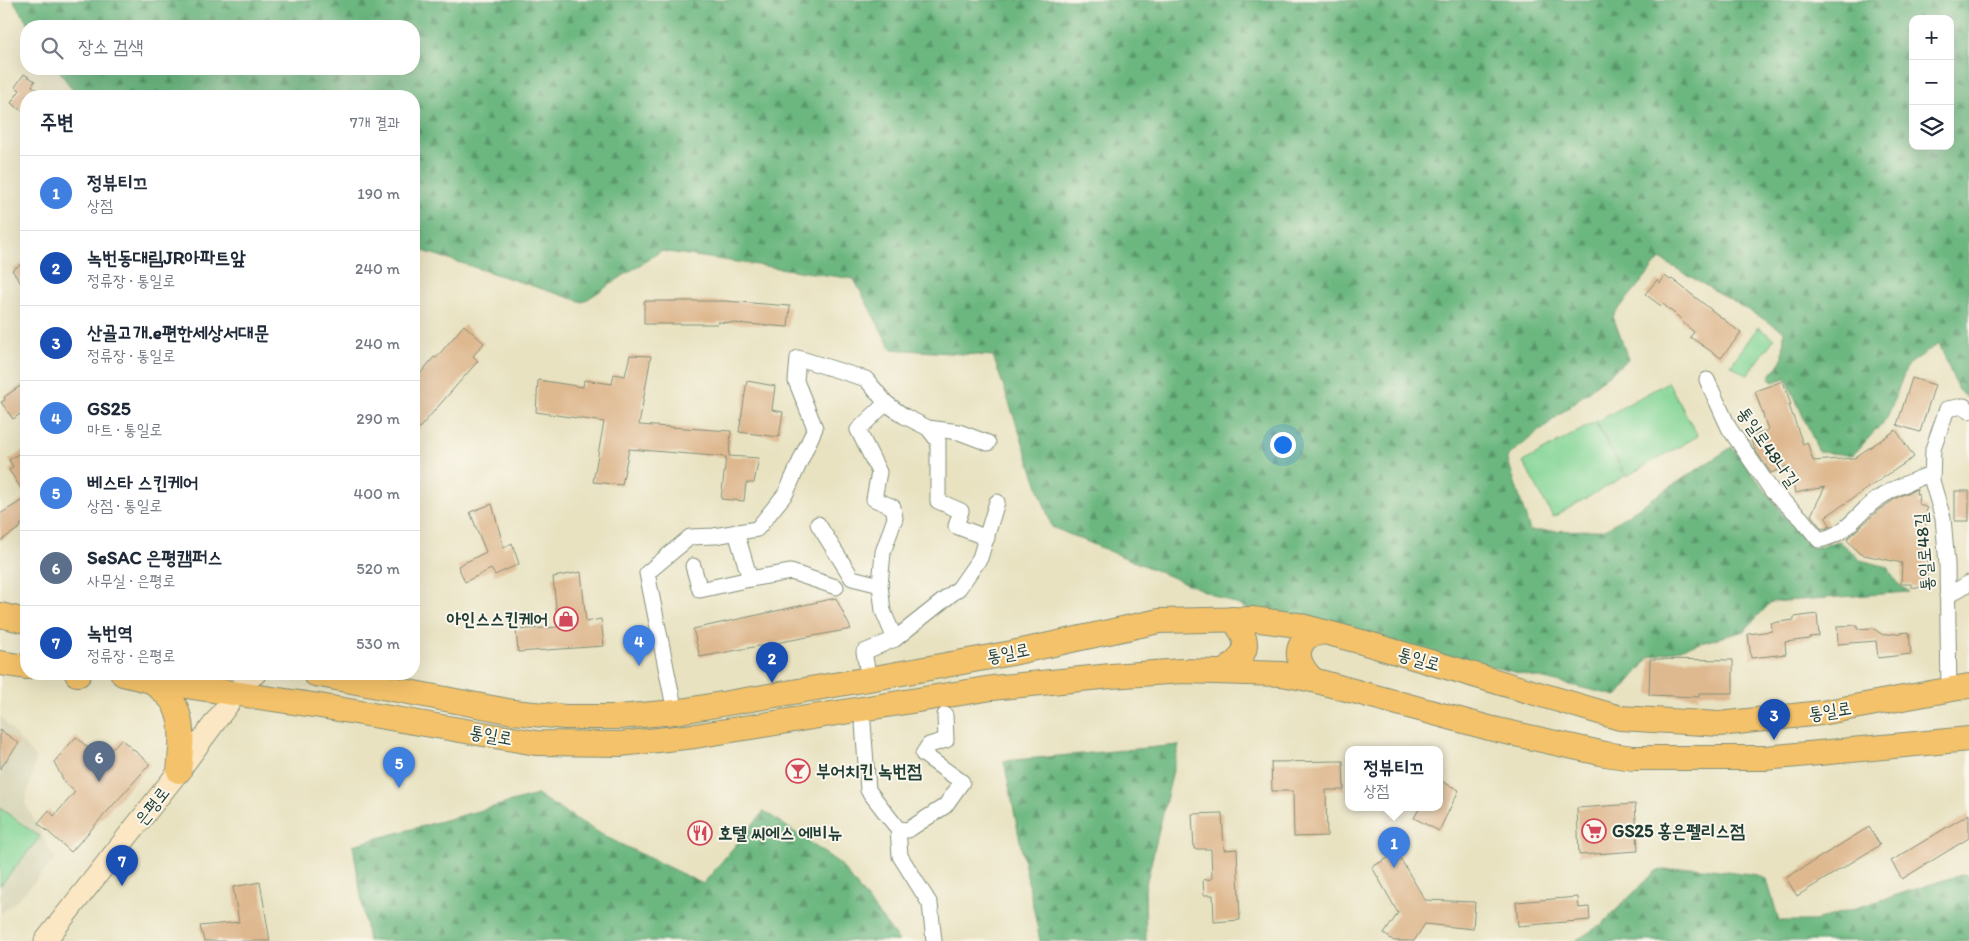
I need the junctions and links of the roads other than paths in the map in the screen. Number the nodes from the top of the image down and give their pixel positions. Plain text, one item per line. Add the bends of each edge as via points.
1 (1707, 380) dead end
2 (886, 403) junction
3 (1969, 411) edge
4 (928, 428) junction
5 (988, 443) dead end
6 (1932, 473) junction
7 (997, 502) dead end
8 (818, 524) dead end
9 (736, 532) junction
10 (986, 538) junction
11 (693, 566) dead end
12 (750, 579) junction
13 (1969, 583) edge
14 (880, 585) junction
15 (836, 587) dead end
16 (1947, 596) junction
17 (0, 615) edge
18 (20, 619) edge
19 (1232, 619) junction
20 (1324, 632) junction
21 (895, 639) junction
22 (0, 663) edge
23 (20, 666) edge
24 (1223, 672) junction
25 (869, 679) junction
26 (148, 680) edge
27 (246, 680) edge
28 (346, 680) edge
29 (1313, 680) junction
30 (152, 681) junction
31 (1959, 688) edge
32 (238, 693) junction
33 (862, 710) junction
34 (675, 712) junction
35 (946, 715) dead end
36 (1969, 739) edge
37 (179, 772) junction
38 (898, 829) junction
39 (45, 941) edge
40 (934, 941) edge

1 - 6 street, 통일로48나길 via 1730,428 1772,491 1819,540 1831,538 1881,496
2 - 4 street
2 - 9 street via 866,379 798,358 796,381 815,428 786,493 757,529
2 - 14 street via 858,430 879,472 874,499 893,506 895,518 883,552
3 - 6 street, 통일로48길 via 1964,406 1947,410 1933,449
4 - 5 street via 958,432
4 - 10 street via 938,442 938,500 961,510 956,526
6 - 16 street, 통일로48길 via 1943,518
7 - 10 street
8 - 14 street via 852,578
9 - 12 street
9 - 34 street via 690,538 647,573
10 - 21 street via 980,558 959,588
11 - 12 street via 700,590
12 - 15 street via 791,572
13 - 16 street
14 - 21 street via 883,611
16 - 31 street, 통일로48길
17 - 18 main road
19 - 20 main road, 통일로 via 1285,623
19 - 24 main road via 1244,636 1245,646 1237,664
19 - 25 main road, 통일로 via 1158,621 1012,653
20 - 29 main road via 1308,636 1300,647 1300,664
20 - 31 main road, 통일로 via 1620,718 1718,724 1820,713
21 - 25 street via 864,652
22 - 23 main road
24 - 29 main road, 통일로 via 1282,674
24 - 33 main road, 통일로 via 1147,672 1001,687
25 - 34 main road, 통일로
26 - 30 main road, 통일로
27 - 32 main road, 은평로
28 - 34 main road, 통일로 via 513,712 565,717 619,717
29 - 36 main road, 통일로 via 1493,729 1633,758 1765,758
30 - 32 main road, 통일로
30 - 37 main road via 174,703 179,717 182,745
32 - 33 main road, 통일로 via 536,743 620,744 695,736
32 - 37 main road, 은평로
33 - 38 street via 868,790
35 - 38 street via 946,740 929,746 923,754 962,782 945,806 908,830
37 - 39 main road, 은평로
38 - 40 street via 900,856 930,904

